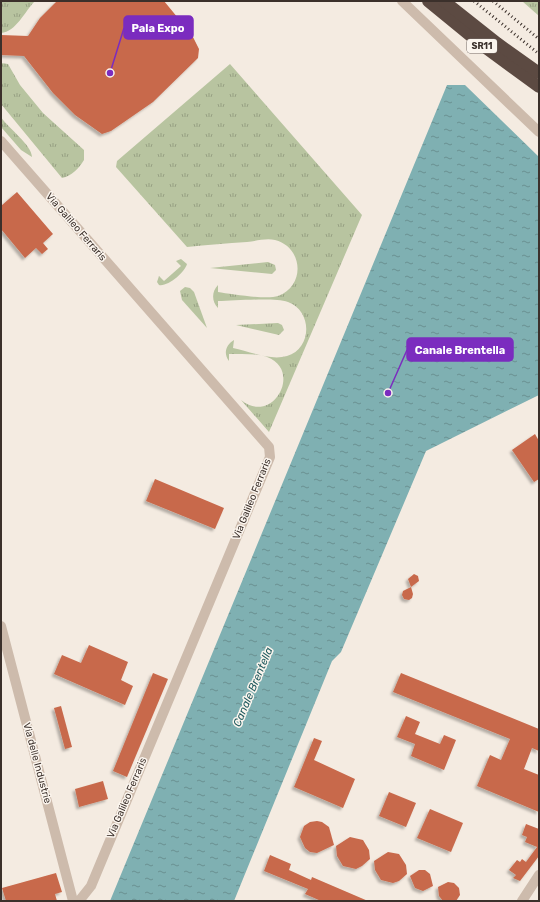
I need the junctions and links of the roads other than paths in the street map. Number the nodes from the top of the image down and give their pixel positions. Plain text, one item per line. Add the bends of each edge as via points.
1 (402, 1) edge
2 (428, 1) edge
3 (444, 1) edge
4 (539, 73) edge
5 (539, 87) edge
6 (539, 132) edge
7 (1, 141) edge
8 (1, 626) edge
9 (539, 875) edge
10 (73, 901) edge
11 (79, 901) edge
12 (522, 901) edge

1 - 6 street
2 - 5 highway, SR11
3 - 4 highway, SR11
7 - 11 street, Via Galileo Ferraris via 270,451 267,464 90,886
8 - 10 street, Via delle Industrie
9 - 12 street

